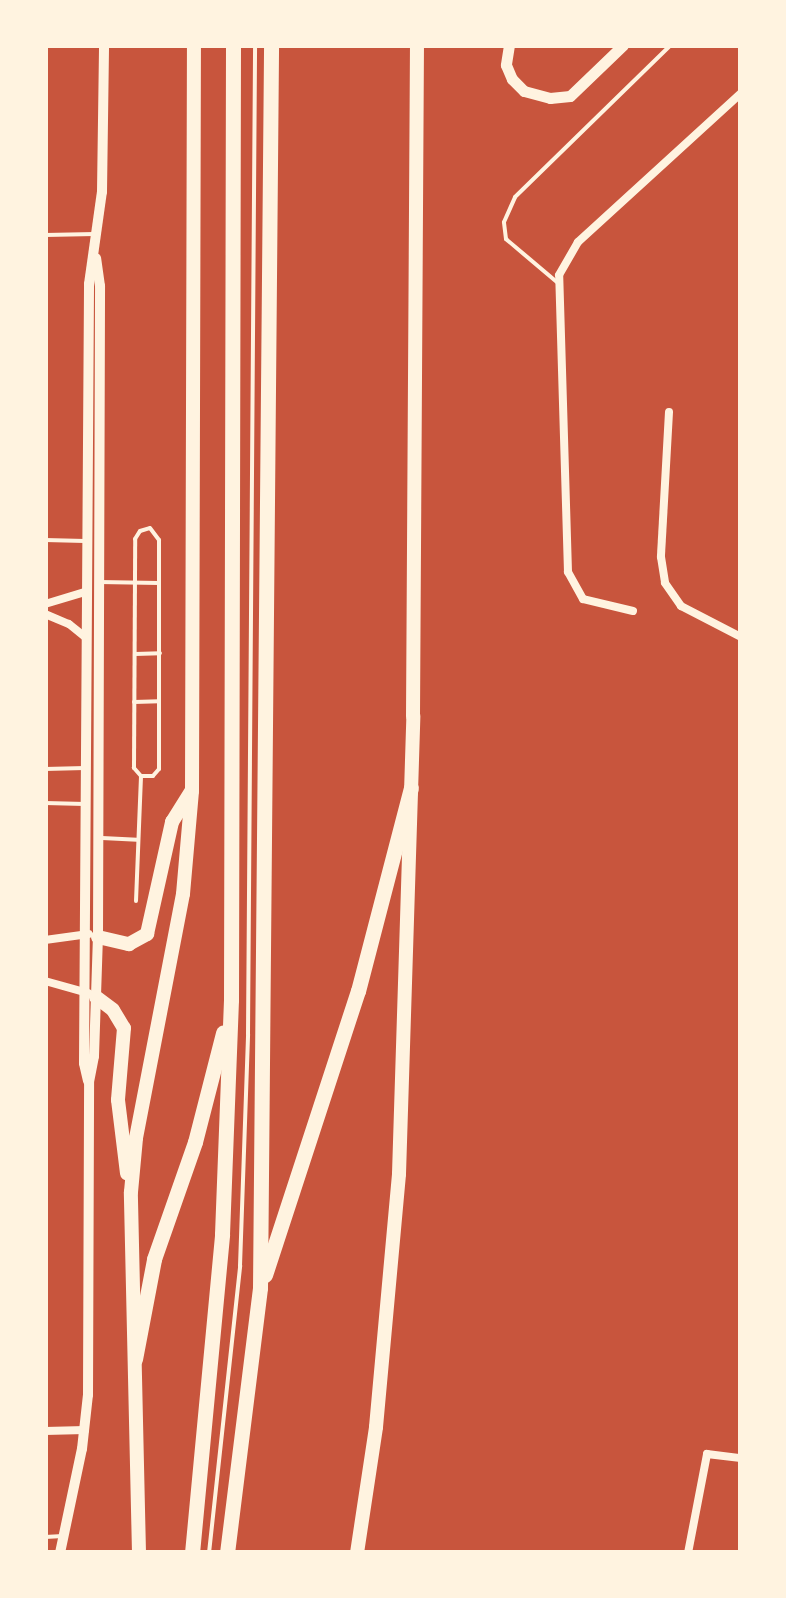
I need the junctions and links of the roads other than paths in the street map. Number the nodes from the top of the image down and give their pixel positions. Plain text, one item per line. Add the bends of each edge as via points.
1 (104, 45) edge
2 (194, 45) edge
3 (234, 45) edge
4 (255, 45) edge
5 (271, 45) edge
6 (418, 45) edge
7 (508, 45) edge
8 (623, 45) edge
9 (670, 45) edge
10 (741, 93) edge
11 (98, 234) junction
12 (45, 235) edge
13 (96, 258) junction
14 (558, 283) junction
15 (669, 412) dead end
16 (45, 540) edge
17 (88, 541) junction
18 (98, 582) junction
19 (135, 582) junction
20 (160, 582) junction
21 (85, 592) junction
22 (45, 604) edge
23 (633, 611) dead end
24 (45, 614) edge
25 (741, 637) edge
26 (84, 638) junction
27 (98, 639) junction
28 (160, 653) junction
29 (135, 654) junction
30 (159, 701) junction
31 (134, 702) junction
32 (84, 768) junction
33 (45, 769) edge
34 (141, 776) junction
35 (411, 788) junction
36 (192, 791) junction
37 (45, 803) edge
38 (85, 804) junction
39 (97, 838) junction
40 (138, 840) junction
41 (136, 902) dead end
42 (91, 935) junction
43 (45, 940) edge
44 (45, 981) edge
45 (91, 994) junction
46 (231, 1000) junction
47 (131, 1192) junction
48 (260, 1288) junction
49 (135, 1359) junction
50 (85, 1430) junction
51 (45, 1431) edge
52 (741, 1458) edge
53 (45, 1536) edge
54 (64, 1536) junction
55 (60, 1553) edge
56 (138, 1553) edge
57 (192, 1553) edge
58 (209, 1553) edge
59 (227, 1553) edge
60 (357, 1553) edge
61 (688, 1553) edge

1 - 11 street
2 - 36 highway
3 - 46 highway
4 - 58 lane via 248,1054 240,1266
5 - 48 highway
6 - 35 highway
7 - 8 main road via 506,65 518,86 541,97 570,96
9 - 14 lane via 516,197 504,222 506,239
10 - 14 street via 578,242
11 - 12 lane
11 - 13 street
13 - 17 street via 89,284
13 - 18 street
14 - 23 street via 568,572 583,599
15 - 25 street via 665,584 680,606
16 - 17 lane
17 - 21 street
18 - 19 lane
18 - 27 street
19 - 20 lane
19 - 20 lane via 136,535 150,528 160,540
19 - 29 lane
20 - 28 lane
21 - 22 street
21 - 26 street
24 - 26 street
26 - 27 street
26 - 32 street
27 - 39 street
28 - 29 lane
28 - 30 lane
29 - 31 lane
30 - 31 lane
30 - 34 lane via 160,769
31 - 34 lane via 134,768
32 - 33 lane
32 - 38 street
34 - 40 lane
35 - 48 highway via 358,991
35 - 60 highway via 400,1174
36 - 42 highway via 172,822 147,934 129,944
36 - 47 highway via 183,894
37 - 38 lane
38 - 42 street
39 - 40 lane
39 - 42 street
40 - 41 lane
42 - 43 street
42 - 45 street
44 - 45 street
45 - 47 highway via 124,1028 118,1114
45 - 50 street
46 - 49 highway via 195,1142 154,1259
46 - 57 highway via 222,1234
47 - 49 highway
48 - 59 highway
49 - 56 highway
50 - 51 street
50 - 54 street
52 - 61 street via 707,1454
53 - 54 lane
54 - 55 street

